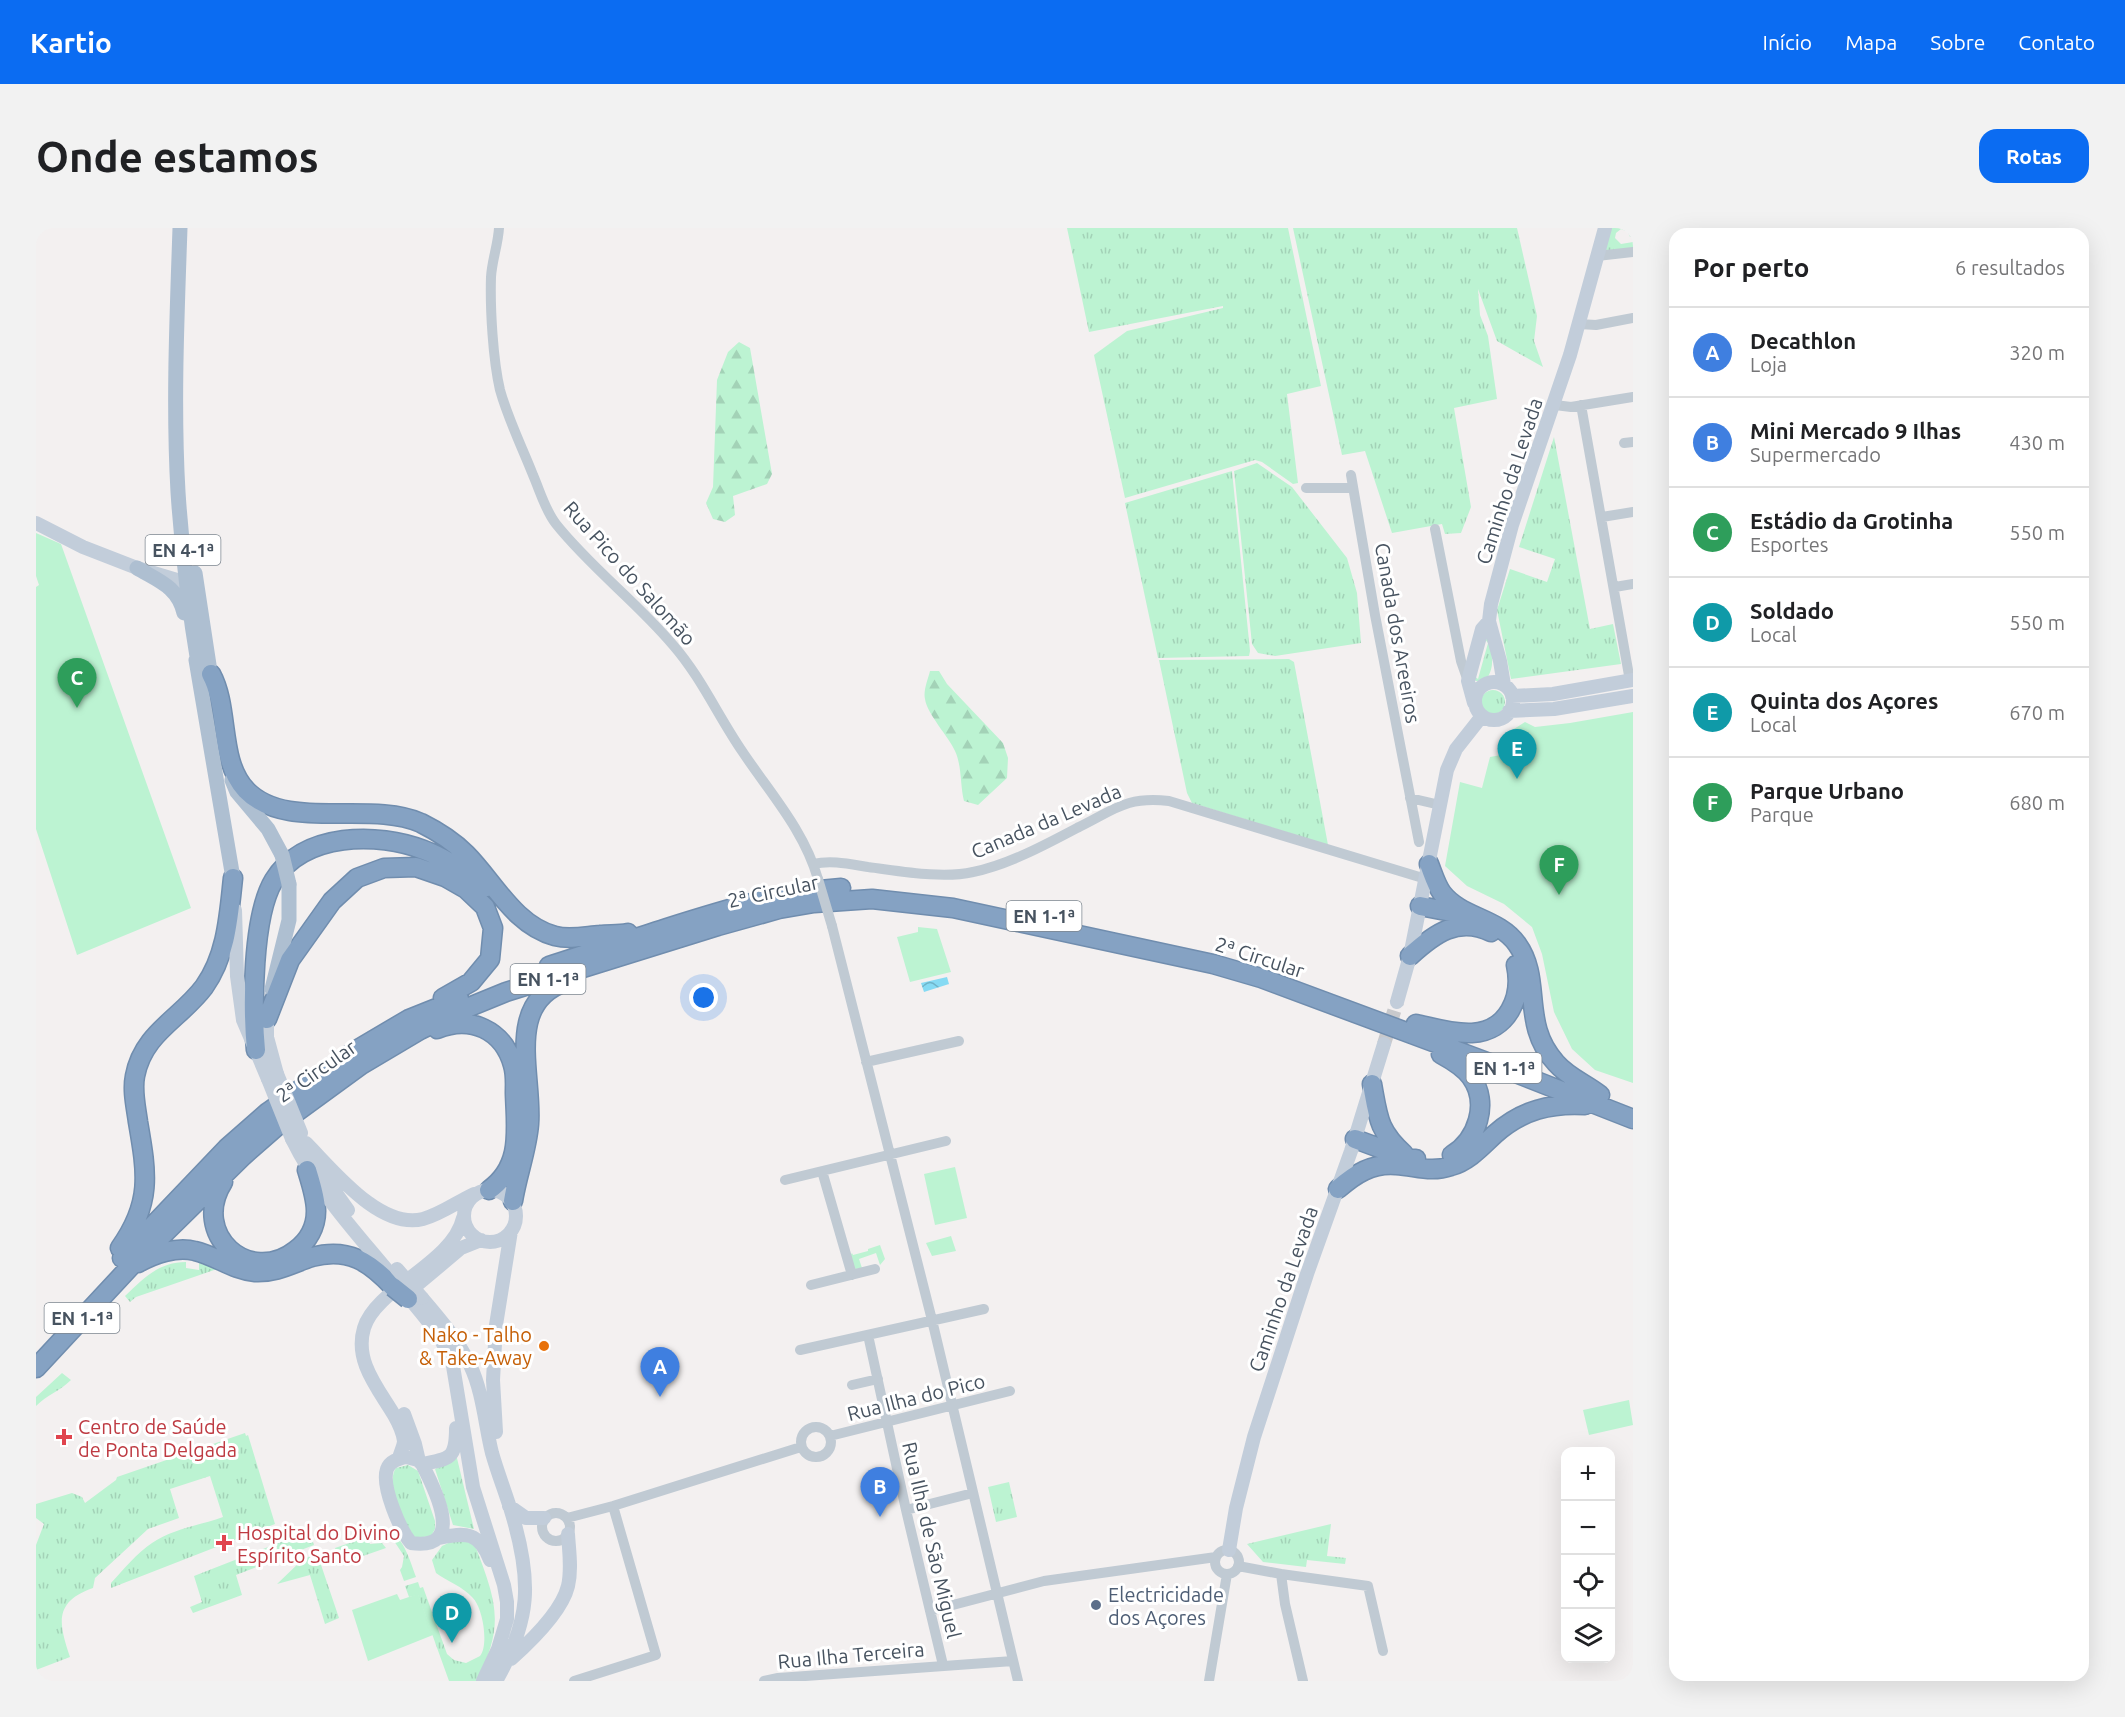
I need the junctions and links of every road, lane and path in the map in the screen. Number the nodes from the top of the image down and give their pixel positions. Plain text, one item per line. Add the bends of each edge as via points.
1 (180, 228) edge
2 (499, 228) edge
3 (1605, 228) edge
4 (1633, 252) edge
5 (1597, 256) junction
6 (1633, 318) edge
7 (1579, 324) junction
8 (1633, 397) edge
9 (1555, 405) junction
10 (1581, 405) junction
11 (176, 430) junction
12 (1351, 475) dead end
13 (1306, 488) dead end
14 (1353, 488) junction
15 (1633, 512) edge
16 (1602, 517) junction
17 (187, 520) junction
18 (36, 523) edge
19 (1435, 529) dead end
20 (182, 538) junction
21 (137, 568) junction
22 (167, 577) junction
23 (187, 584) junction
24 (1633, 584) edge
25 (1615, 587) junction
26 (1489, 621) junction
27 (206, 669) junction
28 (1632, 681) edge
29 (1491, 687) junction
30 (1633, 696) edge
31 (1478, 711) junction
32 (1509, 711) junction
33 (1410, 798) junction
34 (1440, 805) junction
35 (1419, 842) dead end
36 (813, 864) junction
37 (1427, 872) junction
38 (233, 878) junction
39 (503, 898) junction
40 (1419, 912) junction
41 (705, 916) junction
42 (1479, 922) junction
43 (694, 934) junction
44 (1410, 956) junction
45 (1397, 1002) tunnel mouth
46 (267, 1019) junction
47 (409, 1019) junction
48 (1413, 1030) junction
49 (959, 1041) dead end
50 (1384, 1044) tunnel mouth
51 (256, 1050) junction
52 (385, 1051) junction
53 (866, 1062) junction
54 (272, 1076) junction
55 (1372, 1084) junction
56 (1598, 1100) junction
57 (1633, 1107) edge
58 (1633, 1119) edge
59 (300, 1138) junction
60 (946, 1141) dead end
61 (1353, 1145) junction
62 (890, 1155) junction
63 (243, 1156) junction
64 (1403, 1162) junction
65 (307, 1170) junction
66 (822, 1171) junction
67 (785, 1180) dead end
68 (1338, 1189) junction
69 (482, 1192) junction
70 (513, 1201) junction
71 (464, 1218) junction
72 (511, 1231) junction
73 (481, 1240) junction
74 (123, 1265) junction
75 (876, 1269) dead end
76 (852, 1275) junction
77 (394, 1277) junction
78 (811, 1286) dead end
79 (413, 1299) junction
80 (984, 1309) dead end
81 (932, 1320) junction
82 (868, 1335) junction
83 (800, 1350) dead end
84 (36, 1351) edge
85 (36, 1368) edge
86 (878, 1379) junction
87 (852, 1385) dead end
88 (1011, 1391) dead end
89 (458, 1394) junction
90 (952, 1406) junction
91 (887, 1422) junction
92 (830, 1436) junction
93 (801, 1447) junction
94 (399, 1458) junction
95 (421, 1462) junction
96 (501, 1480) junction
97 (973, 1493) junction
98 (509, 1506) junction
99 (613, 1506) junction
100 (906, 1510) junction
101 (544, 1518) junction
102 (568, 1527) junction
103 (439, 1538) junction
104 (1229, 1550) junction
105 (1216, 1557) junction
106 (1238, 1566) junction
107 (1227, 1574) junction
108 (1281, 1574) junction
109 (998, 1593) junction
110 (930, 1611) junction
111 (507, 1619) junction
112 (1383, 1651) dead end
113 (1013, 1661) junction
114 (507, 1662) junction
115 (943, 1665) junction
116 (901, 1669) junction
117 (858, 1676) edge
118 (778, 1679) edge
119 (483, 1681) edge
120 (496, 1681) edge
121 (574, 1681) edge
122 (764, 1681) edge
123 (901, 1681) edge
124 (1018, 1681) edge
125 (1209, 1681) edge
126 (1303, 1681) edge

1 - 11 main road, EN 4-1ª
2 - 36 street, Rua Pico do Salomão via 491,276 500,389 550,515 683,657 740,749 788,814
3 - 5 street, Caminho da Levada
4 - 5 street
5 - 7 street, Caminho da Levada
6 - 7 street
7 - 9 street, Caminho da Levada
8 - 10 street
9 - 10 street
9 - 26 street, Caminho da Levada via 1512,525
10 - 16 street
11 - 17 main road, EN 4-1ª
11 - 20 main road, EN 4-1ª
12 - 14 street, Canada dos Areeiros
13 - 14 street
14 - 33 street, Canada dos Areeiros
15 - 16 street
16 - 25 street
17 - 23 main road
17 - 27 main road, EN 4-1ª
18 - 21 street
19 - 29 street via 1461,661
20 - 22 main road via 179,565
20 - 23 main road, EN 4-1ª
21 - 22 street
21 - 27 main road via 179,598
22 - 23 street
23 - 27 main road, EN 4-1ª
24 - 25 street
25 - 28 street
26 - 29 street, Caminho da Levada via 1497,650
26 - 29 street, Caminho da Levada via 1482,630
27 - 38 main road, EN 4-1ª
27 - 39 highway via 218,687 236,777 261,803 287,812 377,813 418,822 440,832 465,853
27 - 46 main road, EN 4-1ª, bridge via 231,778 237,792 268,829 282,855 289,884 289,920
28 - 29 street via 1553,694
29 - 31 street via 1476,694
29 - 32 street via 1512,706
30 - 32 street via 1554,709
31 - 32 street via 1491,720
31 - 34 street via 1453,755
33 - 34 street
33 - 35 street, Canada dos Areeiros
34 - 37 street
36 - 37 street, Canada da Levada via 828,861 905,872 974,872 1039,847 1110,809 1158,799
36 - 53 street, Rua Pico do Salomão, bridge
37 - 40 street
37 - 42 highway via 1443,895
38 - 51 street, EN 4-1ª via 240,1001 243,1020
38 - 74 highway via 229,920 216,966 203,988 143,1051 137,1068 134,1098 146,1175 139,1218 120,1249
39 - 41 highway via 534,927 568,938 622,934
39 - 51 highway via 426,850 392,841 342,841 317,846 302,855 275,878 263,904 253,1012
40 - 42 highway
40 - 44 street
41 - 47 highway, 2ª Circular / EN 1-1ª via 501,982
41 - 48 highway, 2ª Circular / EN 1-1ª via 814,890 877,888 942,895 1216,953 1264,967
42 - 44 highway via 1435,934
42 - 48 highway via 1501,939 1515,962 1519,978 1514,1006 1505,1018 1483,1031
42 - 56 highway via 1508,933 1517,944 1525,958 1535,1028 1545,1050
43 - 48 highway, 2ª Circular / EN 1-1ª via 779,909 824,902 872,899 954,908 1213,964
43 - 52 highway, 2ª Circular / EN 1-1ª via 506,992 457,1012
43 - 70 highway via 680,943 558,984 537,1003 526,1029 529,1123
44 - 45 street
46 - 47 highway via 290,960 332,901 357,878 384,868 416,867 466,889 485,907 493,928 490,959 471,982
46 - 54 street, EN 4-1ª
47 - 74 highway, 2ª Circular / EN 1-1ª via 353,1052 227,1148
48 - 56 highway, 2ª Circular / EN 1-1ª via 1508,1057
48 - 64 highway via 1472,1078 1480,1114 1468,1143 1458,1151 1435,1160
49 - 53 street
50 - 55 street, Caminho da Levada
51 - 54 street, EN 4-1ª
52 - 63 highway, 2ª Circular / EN 1-1ª via 326,1089
52 - 69 highway via 456,1023 472,1023 494,1033 502,1042 516,1077 516,1144 503,1178
53 - 62 street, Rua Pico do Salomão
54 - 59 street, EN 4-1ª, bridge
55 - 61 street, Caminho da Levada
55 - 64 highway via 1381,1128
56 - 57 highway, 2ª Circular / EN 1-1ª
56 - 58 highway, 2ª Circular / EN 1-1ª
56 - 64 highway via 1537,1108 1517,1118 1454,1166 1412,1169
59 - 65 street, EN 4-1ª
59 - 69 street via 356,1193 391,1216 412,1221 424,1218
59 - 77 street, EN 4-1ª
60 - 62 street
61 - 64 highway
61 - 68 street, Caminho da Levada
62 - 66 street
62 - 81 street, Rua Pico do Salomão
63 - 65 highway via 215,1194 212,1217 228,1249 258,1262 278,1261 303,1245 309,1236 316,1210
63 - 74 highway, 2ª Circular / EN 1-1ª
64 - 68 highway via 1364,1170
65 - 77 street, EN 4-1ª
66 - 67 street
66 - 76 street
68 - 104 street, Caminho da Levada via 1254,1437
69 - 70 street via 505,1195
69 - 71 street via 466,1205
70 - 72 street via 516,1217
71 - 73 street via 469,1232
71 - 94 street via 454,1239 384,1300 369,1317 363,1332 365,1368 402,1433
72 - 73 street via 501,1239
72 - 96 street via 496,1325 493,1380
73 - 95 street via 461,1248 390,1307 373,1328 370,1347 374,1364 407,1420
74 - 77 highway via 152,1255 193,1250 232,1267 270,1272 313,1257 345,1255
74 - 84 highway, 2ª Circular / EN 1-1ª
74 - 85 highway, 2ª Circular / EN 1-1ª
75 - 76 street
76 - 78 street
77 - 79 highway, bridge
79 - 89 street via 447,1348
79 - 96 street via 451,1332 471,1366
80 - 81 street
81 - 82 street
81 - 90 street, Rua Pico do Salomão
82 - 83 street
82 - 86 street, Rua Ilha de São Miguel
86 - 87 street
86 - 91 street, Rua Ilha de São Miguel
88 - 90 street, Rua Ilha do Pico
89 - 95 street via 454,1399 456,1447 452,1455 442,1461
89 - 111 street via 473,1487 504,1585
90 - 91 street, Rua Ilha do Pico
90 - 97 street, Rua Pico do Salomão
91 - 92 street, Rua Ilha do Pico
91 - 100 street, Rua Ilha de São Miguel
92 - 93 street via 819,1427 808,1429 801,1437
92 - 93 street via 829,1450 821,1456 811,1457
93 - 99 street
94 - 95 street
94 - 103 street via 388,1467 386,1476 402,1531 411,1543 429,1544
95 - 103 street via 442,1513 443,1530
96 - 98 street
97 - 100 street
97 - 109 street, Rua Pico do Salomão
98 - 101 street via 526,1518
98 - 114 street via 526,1580 524,1612
99 - 102 street via 590,1512
99 - 121 street via 656,1655
100 - 110 street, Rua Ilha de São Miguel
101 - 102 street via 558,1512
101 - 102 street via 541,1529 548,1539 560,1541
102 - 114 street via 570,1576 564,1596 552,1615
103 - 111 street via 465,1535 480,1542
104 - 105 street
104 - 106 street via 1237,1556
105 - 107 street via 1218,1570
105 - 109 street via 1044,1581
106 - 107 street
106 - 108 street
107 - 125 street
108 - 112 street via 1368,1586
108 - 126 street
109 - 110 street
109 - 113 street, Rua Pico do Salomão
110 - 115 street, Rua Ilha de São Miguel
111 - 119 street
113 - 115 street, Rua Ilha Terceira
113 - 124 street, Rua Pico do Salomão
114 - 120 street
115 - 116 street, Rua Ilha Terceira
116 - 117 street, Rua Ilha Terceira
116 - 123 street
117 - 118 street, Rua Ilha Terceira
118 - 122 street, Rua Ilha Terceira

